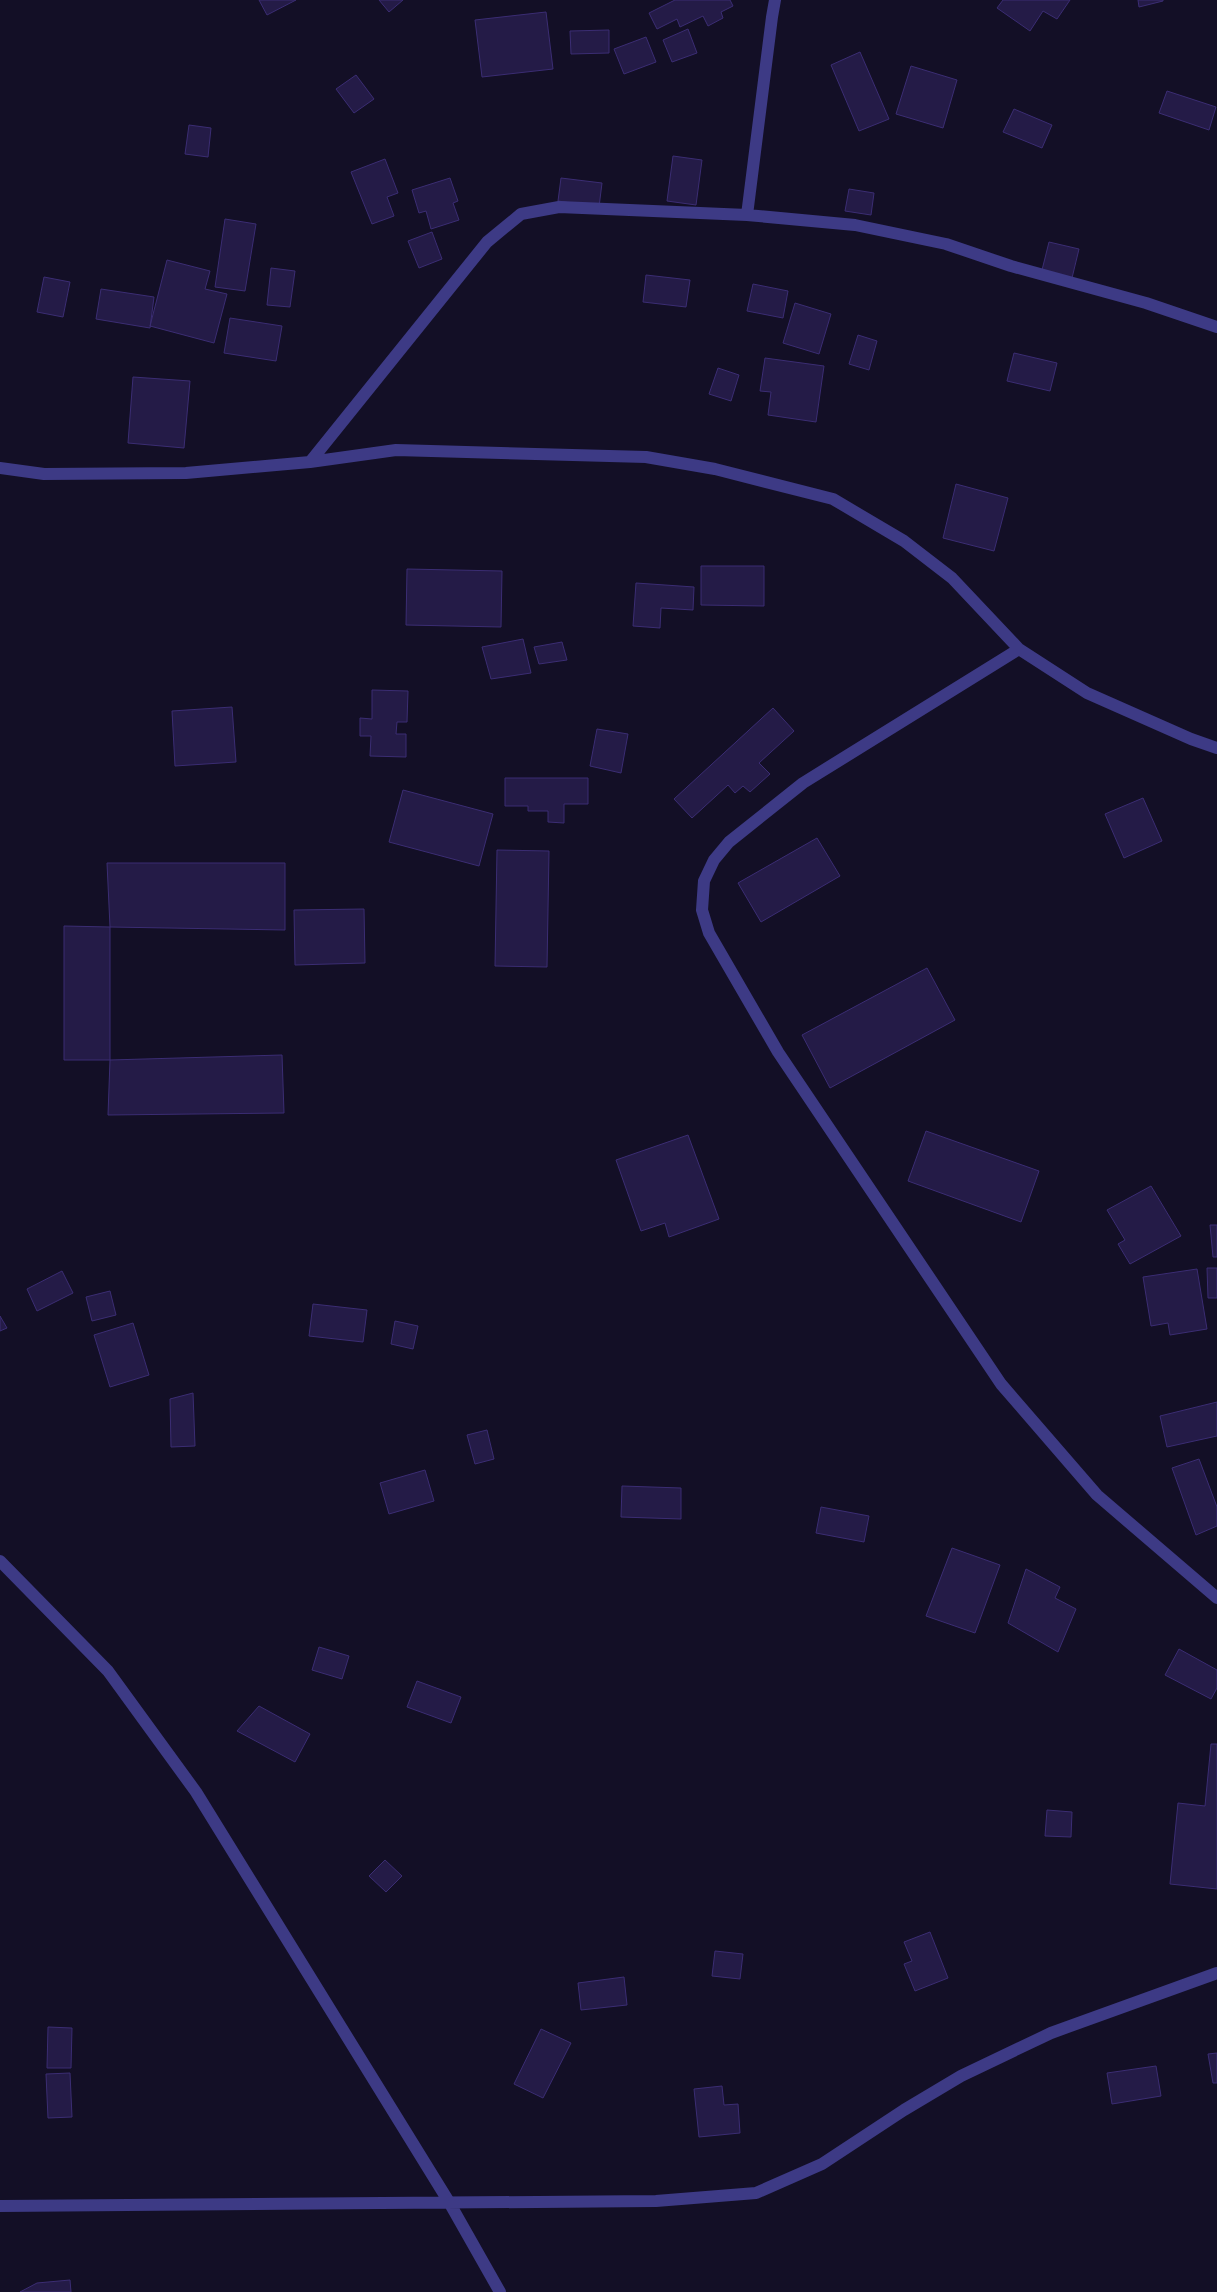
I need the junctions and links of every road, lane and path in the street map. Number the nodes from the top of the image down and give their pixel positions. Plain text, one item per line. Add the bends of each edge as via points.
1 (775, 0) edge
2 (747, 215) junction
3 (1217, 327) edge
4 (310, 462) junction
5 (0, 468) edge
6 (1019, 649) junction
7 (1217, 748) edge
8 (0, 1561) edge
9 (1217, 1598) edge
10 (1217, 1974) edge
11 (449, 2202) junction
12 (0, 2206) edge
13 (500, 2292) edge

1 - 2 street
2 - 3 street via 855,225 946,244
2 - 4 street via 559,208 522,214 487,242
4 - 5 street via 186,473 44,474
4 - 6 street via 396,450 646,457 715,469 833,499 904,541 952,578
6 - 7 street via 1087,693
6 - 9 street via 803,784 729,842 714,860 704,881 702,910 709,933 778,1052 1001,1384 1097,1495
8 - 11 street via 108,1671 196,1792
10 - 11 street via 1051,2033 961,2076 822,2164 756,2193 656,2201
11 - 12 street
11 - 13 street

